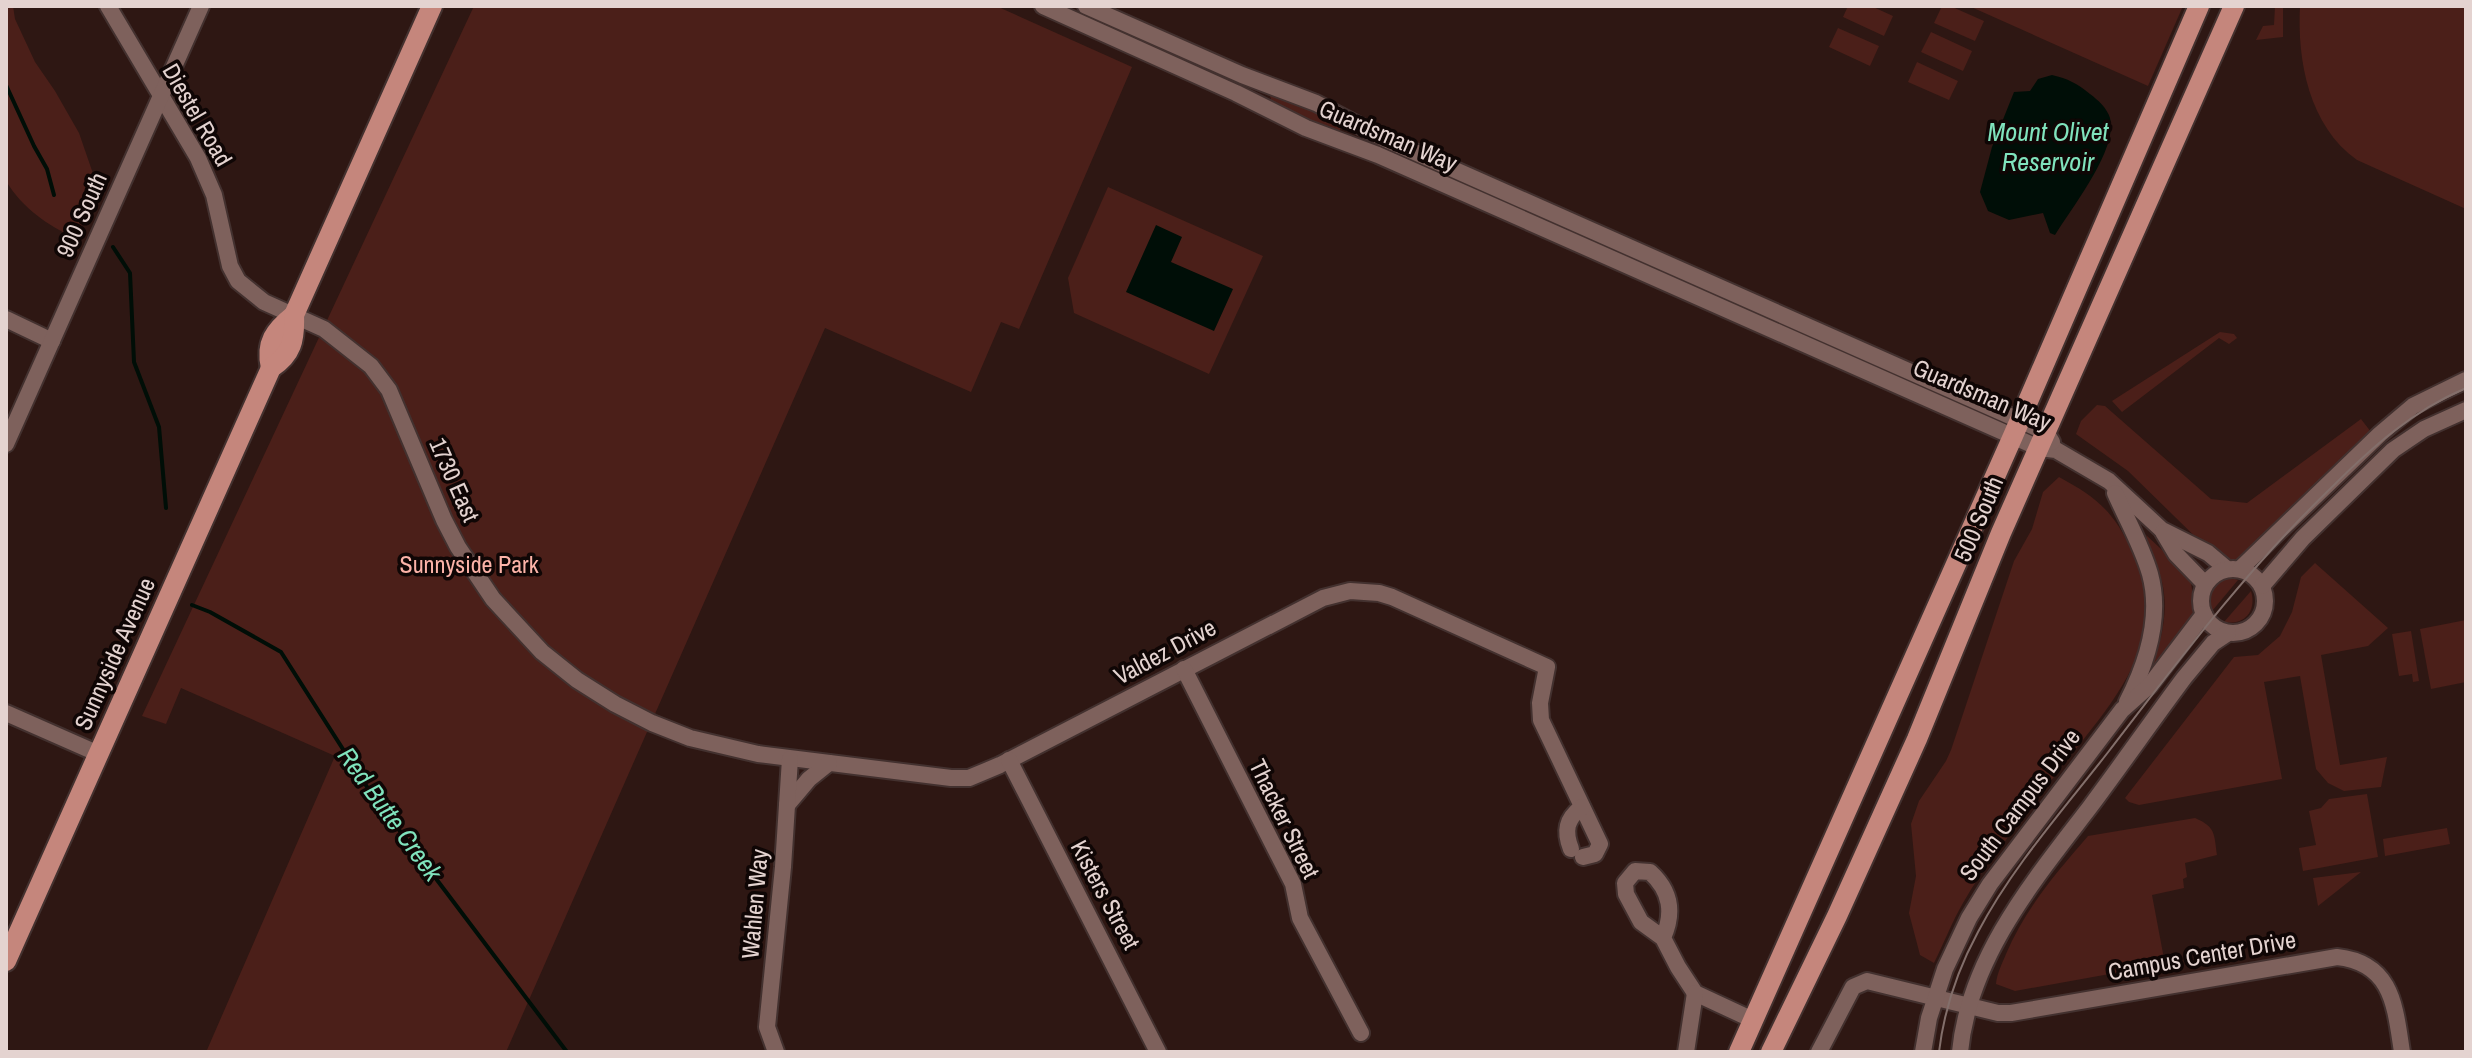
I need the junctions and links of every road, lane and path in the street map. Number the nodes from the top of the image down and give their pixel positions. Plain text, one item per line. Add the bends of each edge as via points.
1 (108, 6) edge
2 (201, 6) edge
3 (432, 6) edge
4 (1043, 6) edge
5 (1086, 6) edge
6 (2199, 6) edge
7 (2217, 6) edge
8 (2234, 6) edge
9 (2197, 89) junction
10 (161, 97) junction
11 (294, 315) junction
12 (6, 319) edge
13 (52, 341) junction
14 (2466, 380) edge
15 (2466, 410) edge
16 (2016, 428) junction
17 (2047, 443) junction
18 (6, 444) edge
19 (2109, 481) junction
20 (2162, 530) junction
21 (2234, 569) junction
22 (2205, 584) junction
23 (2262, 586) junction
24 (2204, 614) junction
25 (2228, 633) junction
26 (1184, 669) junction
27 (2122, 710) junction
28 (6, 713) edge
29 (652, 723) joint
30 (99, 754) junction
31 (790, 759) junction
32 (1009, 760) junction
33 (829, 763) junction
34 (787, 805) junction
35 (1582, 807) junction
36 (1663, 938) dead end
37 (6, 961) edge
38 (1695, 993) junction
39 (1942, 999) junction
40 (1970, 1006) junction
41 (1753, 1020) junction
42 (1361, 1033) dead end
43 (1772, 1049) edge
44 (776, 1052) edge
45 (1158, 1052) edge
46 (1686, 1052) edge
47 (1739, 1052) edge
48 (1819, 1052) edge
49 (1923, 1052) edge
50 (1960, 1052) edge
51 (2402, 1052) edge

1 - 10 street, Diestel Road
2 - 10 street, 900 South
3 - 11 main road, Sunnyside Avenue
4 - 16 street, Guardsman Way via 1306,128
5 - 16 street, Guardsman Way via 1316,103
6 - 16 main road, 500 South
7 - 9 main road via 2190,75
8 - 9 main road, 500 South
9 - 17 main road, 500 South
10 - 11 street, Diestel Road via 214,195 234,274 256,298
10 - 13 street, 900 South
11 - 29 street, 1730 East via 330,333 380,377 453,537 508,617 577,680
11 - 30 main road, Sunnyside Avenue via 295,336 284,359 271,368
12 - 13 street
13 - 18 street, 900 South
14 - 21 street via 2413,406
15 - 23 street via 2393,450
16 - 17 street, Guardsman Way
16 - 41 main road, 500 South
17 - 19 street, Guardsman Way
17 - 43 main road, 500 South
19 - 20 street, Guardsman Way
19 - 27 street via 2140,548 2154,605 2142,673
20 - 21 street
20 - 22 street
21 - 22 street via 2218,572
21 - 23 street via 2250,573
22 - 24 street
23 - 25 street via 2264,610 2259,620
24 - 25 street via 2215,628
24 - 27 street, South Campus Drive via 2150,685
25 - 40 street via 2184,678 2021,899 1989,955
26 - 32 street, Valdez Drive
26 - 35 street, Valdez Drive via 1323,598 1350,591 1392,597 1547,667 1541,720
26 - 42 street, Thacker Street via 1293,884 1300,918
27 - 39 street, South Campus Drive via 1990,884 1956,944
28 - 30 street
29 - 31 street, Valdez Drive via 722,747
30 - 37 main road, Sunnyside Avenue
31 - 33 street, Valdez Drive
31 - 34 street, Wahlen Way
32 - 33 street, Valdez Drive via 960,778
32 - 45 street, Kisters Street
33 - 34 street
34 - 44 street, Wahlen Way via 767,1027
35 - 35 street, Valdez Drive via 1600,844 1595,854 1577,853 1566,834
36 - 38 street
38 - 41 street
38 - 46 street
39 - 40 street, Campus Center Drive
39 - 48 street, Campus Center Drive via 1867,981 1853,987
39 - 49 street, South Campus Drive
40 - 50 street
40 - 51 street, Campus Center Drive via 2011,1013 2345,958 2371,969 2386,986
41 - 43 main road
41 - 47 main road, 500 South

